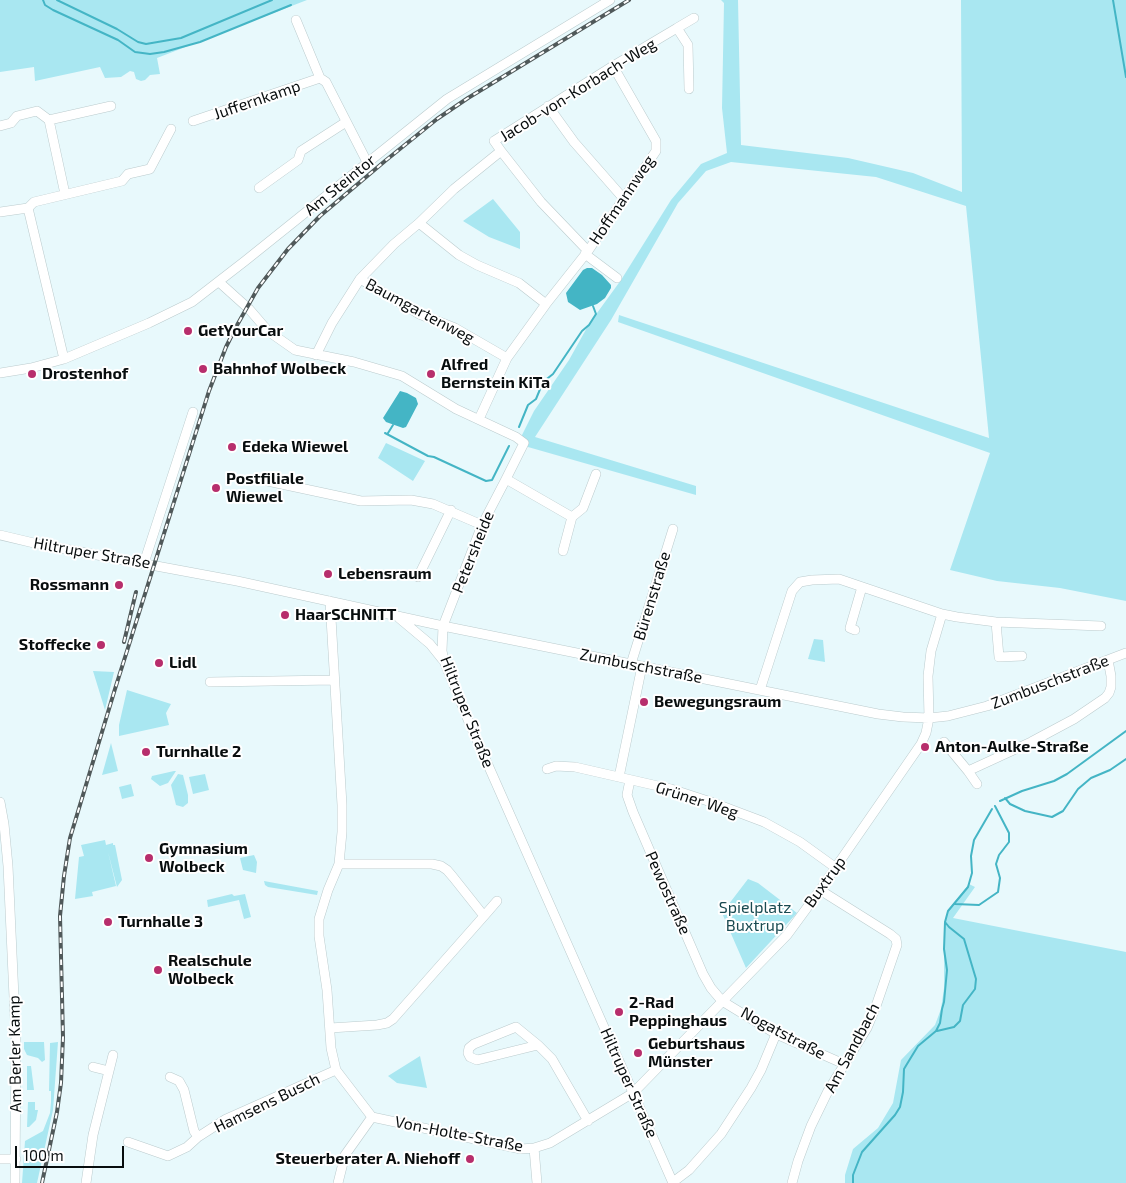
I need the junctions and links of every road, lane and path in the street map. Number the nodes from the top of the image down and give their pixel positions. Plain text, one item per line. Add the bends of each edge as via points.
1 (610, 0) edge
2 (694, 18) dead end
3 (296, 20) dead end
4 (677, 28) junction
5 (613, 66) junction
6 (320, 78) junction
7 (689, 89) dead end
8 (111, 106) dead end
9 (548, 106) junction
10 (49, 120) junction
11 (194, 121) dead end
12 (346, 122) junction
13 (0, 126) edge
14 (171, 129) dead end
15 (501, 151) junction
16 (367, 162) junction
17 (259, 188) dead end
18 (65, 194) junction
19 (624, 199) junction
20 (28, 208) junction
21 (0, 212) edge
22 (419, 223) junction
23 (586, 252) junction
24 (617, 278) dead end
25 (360, 279) junction
26 (219, 282) junction
27 (546, 304) junction
28 (316, 355) junction
29 (507, 358) junction
30 (64, 359) junction
31 (0, 373) edge
32 (193, 412) dead end
33 (479, 419) junction
34 (596, 474) dead end
35 (258, 479) dead end
36 (506, 479) junction
37 (450, 510) junction
38 (572, 517) junction
39 (482, 525) junction
40 (673, 529) dead end
41 (0, 535) edge
42 (563, 551) dead end
43 (144, 563) junction
44 (418, 577) dead end
45 (862, 587) junction
46 (330, 601) junction
47 (942, 614) junction
48 (395, 615) junction
49 (996, 622) junction
50 (443, 626) junction
51 (1101, 626) dead end
52 (855, 630) dead end
53 (1126, 652) edge
54 (1022, 656) dead end
55 (1108, 660) junction
56 (444, 661) junction
57 (631, 664) junction
58 (642, 666) junction
59 (334, 680) junction
60 (210, 682) dead end
61 (760, 690) junction
62 (929, 718) junction
63 (944, 742) dead end
64 (547, 769) dead end
65 (968, 771) junction
66 (619, 777) junction
67 (630, 780) junction
68 (978, 784) dead end
69 (0, 802) edge
70 (339, 864) junction
71 (836, 868) junction
72 (4, 890) edge
73 (820, 890) junction
74 (497, 901) dead end
75 (484, 916) junction
76 (722, 1001) junction
77 (330, 1028) junction
78 (776, 1034) junction
79 (538, 1045) junction
80 (113, 1055) dead end
81 (844, 1064) junction
82 (93, 1067) dead end
83 (336, 1070) junction
84 (109, 1071) junction
85 (170, 1077) dead end
86 (633, 1093) junction
87 (372, 1117) junction
88 (588, 1121) junction
89 (198, 1137) junction
90 (128, 1142) dead end
91 (534, 1148) junction
92 (0, 1159) edge
93 (16, 1159) junction
94 (15, 1183) edge
95 (86, 1183) edge
96 (338, 1183) edge
97 (536, 1183) edge
98 (673, 1183) edge
99 (792, 1183) edge

1 - 16 street, Am Steintor via 447,99
2 - 4 street, Jacob-von-Korbach-Weg
3 - 6 street, Juffernkamp
4 - 5 street, Jacob-von-Korbach-Weg
4 - 7 street via 688,45
5 - 9 street, Jacob-von-Korbach-Weg
5 - 19 street, Hoffmannweg via 656,141 656,150
6 - 11 street, Juffernkamp
6 - 12 street, Juffernkamp via 326,82
8 - 10 street
9 - 15 street, Jacob-von-Korbach-Weg via 494,142
9 - 19 street via 574,142
10 - 13 street via 38,111 17,116 11,124
10 - 18 street
12 - 16 street, Juffernkamp
12 - 17 street via 301,151 298,160
14 - 18 street via 150,169 128,174 122,181
15 - 22 street, Jacob-von-Korbach-Weg
15 - 23 street
16 - 26 street, Am Steintor
18 - 20 street via 34,202
19 - 23 street, Hoffmannweg
20 - 21 street
20 - 30 street
22 - 25 street, Jacob-von-Korbach-Weg
22 - 27 street via 459,255 519,283
23 - 24 street, Hoffmannweg
23 - 27 street, Hoffmannweg
25 - 28 street, Jacob-von-Korbach-Weg
25 - 29 street, Baumgartenweg
26 - 28 street via 282,342 295,350
26 - 30 street, Am Steintor via 192,302
27 - 29 street, Hoffmannweg
28 - 33 street via 402,376
29 - 33 street, Hoffmannweg
30 - 31 street, Am Steintor
32 - 43 street
33 - 36 street, Petersheide via 524,443
34 - 38 street via 583,508
35 - 37 street via 361,501 411,500
36 - 38 street
36 - 39 street, Petersheide
37 - 39 street
37 - 44 street
38 - 42 street
39 - 50 street, Petersheide
40 - 57 street, Bürenstraße
41 - 43 street, Hiltruper Straße
43 - 46 street, Hiltruper Straße
45 - 47 street
45 - 52 street via 850,628
45 - 61 street via 839,579 800,582 795,586
46 - 48 street, Hiltruper Straße
46 - 59 street, Von-Holte-Straße
47 - 49 street
47 - 62 street via 930,660
48 - 50 street, Hiltruper Straße
48 - 56 street via 430,644
49 - 51 street via 1067,628
49 - 54 street via 999,657
50 - 56 street, Hiltruper Straße
50 - 57 street, Zumbuschstraße
53 - 55 street, Zumbuschstraße
55 - 62 street, Zumbuschstraße via 986,706
55 - 65 street via 1111,687 1105,698 1031,742
56 - 86 street, Hiltruper Straße
57 - 58 street, Zumbuschstraße
58 - 61 street, Zumbuschstraße
58 - 66 street
59 - 60 street
59 - 70 street, Von-Holte-Straße via 342,805
61 - 62 street, Zumbuschstraße via 878,714
62 - 71 street, Buxtrup via 921,744
63 - 65 street
64 - 66 street, Grüner Weg via 566,766
65 - 68 street
66 - 67 street, Grüner Weg
67 - 71 street, Grüner Weg via 703,799 764,822 800,842
67 - 76 street, Pewostraße via 627,795 633,812 703,974
69 - 72 street, Am Berler Kamp via 5,832
70 - 75 street via 440,866 447,870
70 - 77 street, Von-Holte-Straße via 319,919
71 - 73 street, Buxtrup
72 - 93 street, Am Berler Kamp via 16,1041
73 - 76 street, Buxtrup via 786,935
73 - 81 street, Am Sandbach via 890,934 897,945 867,1028
74 - 75 street
75 - 77 street via 393,1019 377,1025
76 - 78 street, Nogatstraße
76 - 86 street, Buxtrup
77 - 83 street, Von-Holte-Straße
78 - 81 street, Nogatstraße
78 - 98 street via 761,1070 721,1134
79 - 79 street via 516,1027 474,1044 468,1053 478,1060
79 - 88 street via 553,1060
80 - 84 street
81 - 99 street, Am Sandbach via 811,1126
82 - 84 street
83 - 87 street, Von-Holte-Straße
83 - 89 street, Hamsens Busch via 226,1119
84 - 95 street via 93,1135
85 - 89 street, Hamsens Busch via 179,1081 184,1090
86 - 88 street, Von-Holte-Straße
86 - 98 street, Hiltruper Straße
87 - 91 street, Von-Holte-Straße via 515,1149
87 - 96 street via 345,1155
88 - 91 street, Von-Holte-Straße via 550,1143
89 - 90 street, Hamsens Busch via 187,1147 168,1156
91 - 97 street
92 - 93 street
93 - 94 street, Am Berler Kamp

